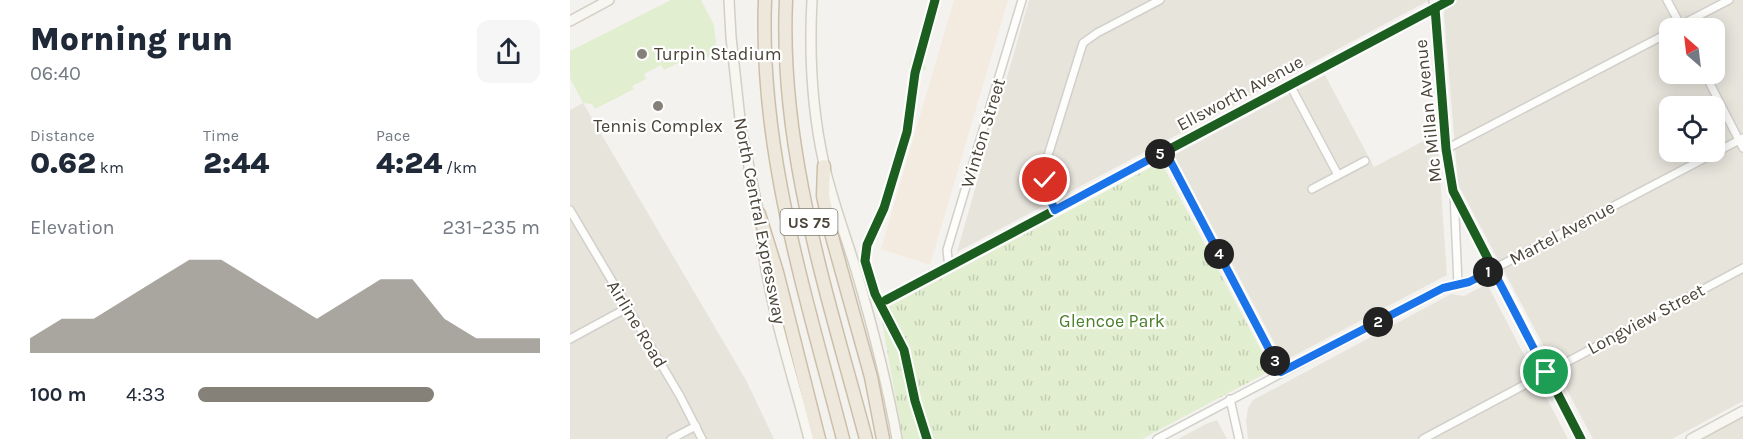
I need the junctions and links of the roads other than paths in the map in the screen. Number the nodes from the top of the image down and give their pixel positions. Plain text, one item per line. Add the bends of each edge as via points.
1 (609, 0) edge
2 (729, 0) edge
3 (765, 0) edge
4 (786, 0) edge
5 (812, 0) edge
6 (1022, 0) edge
7 (1160, 0) edge
8 (1450, 0) edge
9 (1666, 0) edge
10 (1729, 0) edge
11 (1435, 4) edge
12 (1674, 18) edge
13 (1697, 18) edge
14 (570, 21) edge
15 (1659, 38) edge
16 (1711, 84) edge
17 (1290, 85) junction
18 (1742, 142) edge
19 (1446, 149) junction
20 (1165, 151) junction
21 (1365, 161) dead end
22 (824, 166) junction
23 (1338, 175) junction
24 (1312, 189) dead end
25 (1453, 191) junction
26 (570, 210) edge
27 (1055, 210) junction
28 (759, 214) junction
29 (949, 267) junction
30 (1743, 267) edge
31 (1493, 270) junction
32 (1458, 284) junction
33 (886, 300) dead end
34 (627, 308) junction
35 (570, 339) edge
36 (1281, 372) junction
37 (1546, 372) junction
38 (1230, 399) junction
39 (1743, 411) edge
40 (696, 426) junction
41 (671, 439) edge
42 (702, 439) edge
43 (809, 439) edge
44 (819, 439) edge
45 (843, 439) edge
46 (866, 439) edge
47 (883, 439) edge
48 (897, 439) edge
49 (1156, 439) edge
50 (1239, 439) edge
51 (1423, 439) edge
52 (1581, 439) edge
53 (1691, 439) edge

1 - 14 main road
2 - 28 main road, North Central Expressway via 741,128
3 - 45 highway, North Central Expressway / US 75 via 767,91 778,178
4 - 46 highway, US 75 via 786,50 796,154 807,212
5 - 22 main road via 812,85
6 - 29 street, Winton Street via 947,250
7 - 27 street via 1083,43 1045,165 1047,192
8 - 11 street, Ellsworth Avenue
9 - 12 street
10 - 13 street
11 - 17 street, Ellsworth Avenue
11 - 19 main road, Mc Millan Avenue
15 - 19 street
16 - 18 street
17 - 20 street, Ellsworth Avenue
17 - 23 street
18 - 31 street, Martel Avenue
19 - 25 main road, Mc Millan Avenue
20 - 27 street, Ellsworth Avenue
20 - 36 street
21 - 23 street
22 - 47 highway via 823,196 829,224 871,377
22 - 48 main road via 869,317
23 - 24 street
25 - 31 main road, Mc Millan Avenue
25 - 32 street
26 - 34 street, Airline Road
27 - 29 street, Ellsworth Avenue
28 - 43 main road, North Central Expressway via 763,255
28 - 44 highway
29 - 33 street, Ellsworth Avenue
30 - 37 street, Longview Street
31 - 32 street, Martel Avenue
31 - 37 main road, Mc Millan Avenue
32 - 36 street, Martel Avenue via 1443,288
34 - 35 street
34 - 40 street, Airline Road
36 - 38 street, Martel Avenue
37 - 51 street, Longview Street
37 - 52 main road, Mc Millan Avenue
38 - 49 street, Martel Avenue
38 - 50 street
39 - 53 main road
40 - 41 street
40 - 42 street, Airline Road

